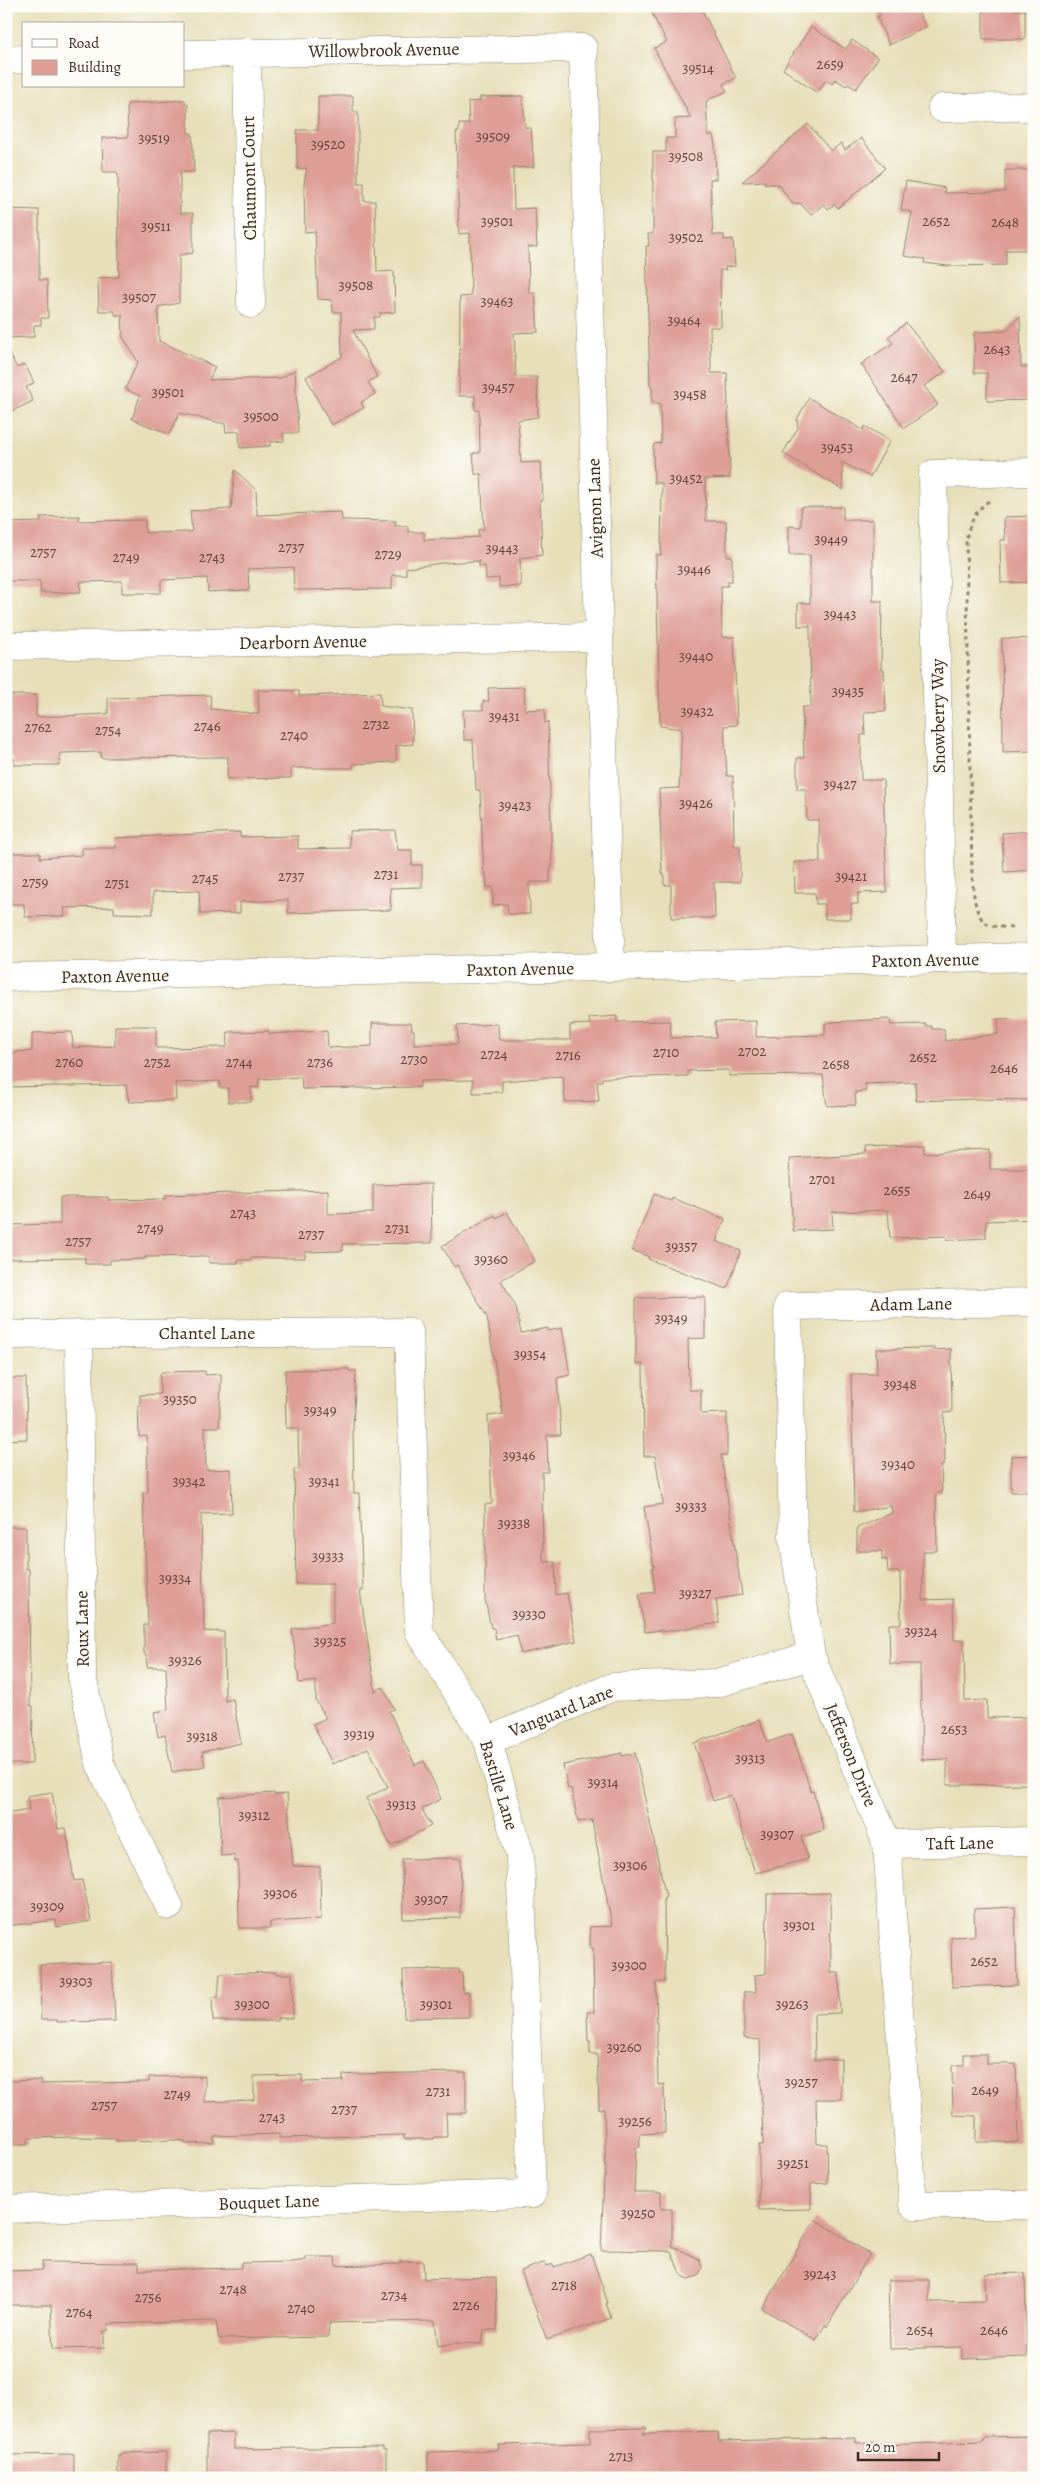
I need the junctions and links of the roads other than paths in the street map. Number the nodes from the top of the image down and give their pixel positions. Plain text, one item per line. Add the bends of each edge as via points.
1 (583, 48) joint
2 (247, 52) junction
3 (185, 54) edge
4 (22, 59) edge
5 (6, 60) edge
6 (1034, 106) edge
7 (942, 108) dead end
8 (251, 304) dead end
9 (1034, 472) edge
10 (599, 637) junction
11 (6, 646) edge
12 (1034, 957) edge
13 (942, 959) junction
14 (611, 967) junction
15 (6, 977) edge
16 (1034, 1302) edge
17 (788, 1306) joint
18 (409, 1332) joint
19 (79, 1334) junction
20 (6, 1335) edge
21 (811, 1656) junction
22 (488, 1740) junction
23 (1034, 1841) edge
24 (887, 1844) junction
25 (169, 1906) dead end
26 (532, 2194) joint
27 (1034, 2205) edge
28 (6, 2209) edge

1 - 2 street, Willowbrook Avenue
1 - 10 street, Avignon Lane
2 - 3 street, Willowbrook Avenue
2 - 8 street, Chaumont Court
4 - 5 street
6 - 7 street
9 - 13 street, Snowberry Way via 933,474
10 - 11 street, Dearborn Avenue
10 - 14 street, Avignon Lane
12 - 13 street, Paxton Avenue
13 - 14 street, Paxton Avenue
14 - 15 street, Paxton Avenue
16 - 17 street, Adam Lane
17 - 21 street, Jefferson Drive via 793,1536
18 - 19 street, Chantel Lane
18 - 22 street, Bastille Lane via 420,1631
19 - 20 street, Chantel Lane
19 - 25 street, Roux Lane via 82,1676 100,1764
21 - 22 street, Vanguard Lane via 717,1683 612,1687
21 - 24 street, Jefferson Drive
22 - 26 street, Bastille Lane via 520,1855
23 - 24 street, Taft Lane
24 - 27 street, Jefferson Drive via 913,2205
26 - 28 street, Bouquet Lane

